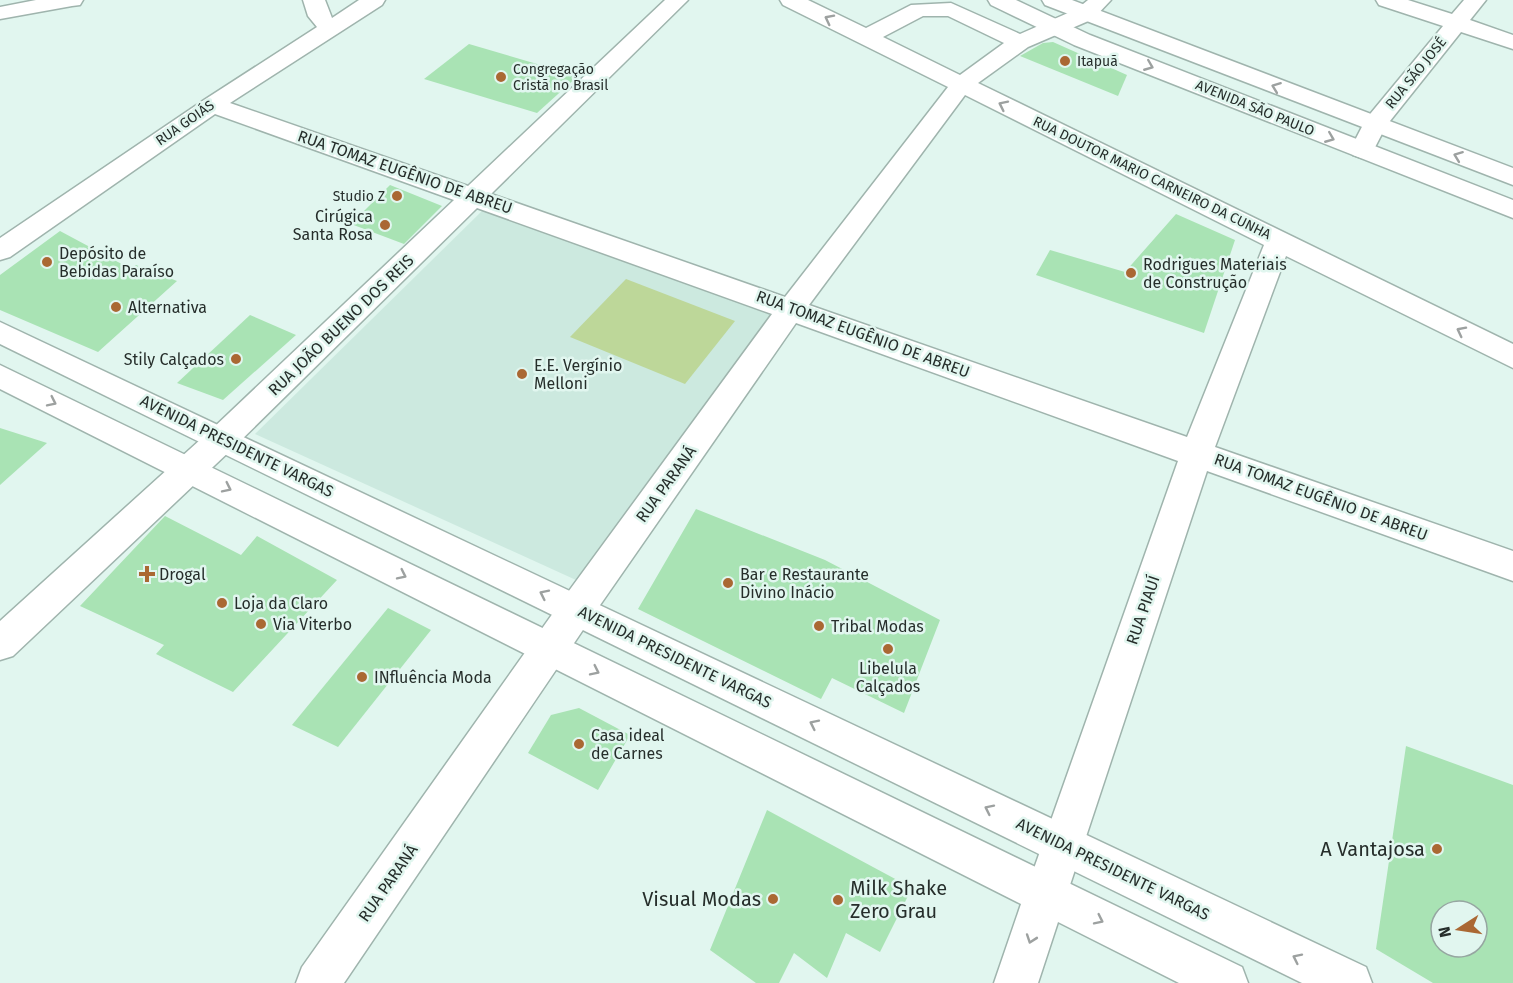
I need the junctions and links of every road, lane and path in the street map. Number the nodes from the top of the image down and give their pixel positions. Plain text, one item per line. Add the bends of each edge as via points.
1 (72, 0) edge
2 (315, 0) edge
3 (374, 0) edge
4 (677, 0) edge
5 (791, 0) edge
6 (999, 0) edge
7 (1053, 0) edge
8 (1387, 0) edge
9 (1475, 0) edge
10 (1092, 7) edge
11 (26, 8) junction
12 (0, 13) edge
13 (0, 21) edge
14 (1456, 23) junction
15 (1055, 27) junction
16 (329, 28) junction
17 (866, 38) junction
18 (1020, 42) junction
19 (1513, 42) edge
20 (961, 85) junction
21 (212, 105) junction
22 (1375, 124) junction
23 (1362, 150) junction
24 (1513, 177) edge
25 (474, 196) junction
26 (1513, 210) edge
27 (1279, 240) junction
28 (0, 251) edge
29 (791, 309) junction
30 (0, 332) edge
31 (1513, 357) edge
32 (0, 376) edge
33 (222, 439) junction
34 (1197, 453) junction
35 (190, 470) junction
36 (1513, 566) edge
37 (576, 610) junction
38 (0, 644) edge
39 (550, 648) junction
40 (1063, 845) junction
41 (1046, 894) junction
42 (318, 983) edge
43 (1016, 983) edge
44 (1226, 983) edge
45 (1350, 983) edge

1 - 11 street
2 - 16 street via 319,16
3 - 16 street, RUA GOIÁS
4 - 25 street, RUA JOÃO BUENO DOS REIS
17 -> 5 street, RUA DOUTOR MARIO CARNEIRO DA CUNHA
6 - 15 street, AVENIDA SÃO PAULO
7 - 10 street, AVENIDA SÃO PAULO
8 - 14 street
9 - 14 street, RUA SÃO JOSÉ
10 - 15 street, RUA PARANÁ
22 -> 10 street, AVENIDA SÃO PAULO
11 - 12 street
11 - 13 street
14 - 19 street
14 - 22 street, RUA SÃO JOSÉ
15 - 18 street, RUA PARANÁ
15 -> 23 street, AVENIDA SÃO PAULO
16 - 21 street, RUA GOIÁS
17 - 18 street via 919,10 951,9
17 - 20 street, RUA DOUTOR MARIO CARNEIRO DA CUNHA
18 - 20 street, RUA PARANÁ
27 -> 20 street, RUA DOUTOR MARIO CARNEIRO DA CUNHA
20 - 29 street, RUA PARANÁ
21 - 25 street, RUA TOMAZ EUGÊNIO DE ABREU
21 - 28 street, RUA GOIÁS
22 - 23 street, RUA SÃO JOSÉ
24 -> 22 street, AVENIDA SÃO PAULO
23 - 26 street, AVENIDA SÃO PAULO
25 - 29 street, RUA TOMAZ EUGÊNIO DE ABREU
25 - 33 street, RUA JOÃO BUENO DOS REIS
31 -> 27 street, RUA DOUTOR MARIO CARNEIRO DA CUNHA
27 - 34 street, RUA PIAUÍ
29 - 34 street, RUA TOMAZ EUGÊNIO DE ABREU
29 - 37 street, RUA PARANÁ
30 - 33 street, AVENIDA PRESIDENTE VARGAS
32 -> 35 street
33 - 35 street, RUA JOÃO BUENO DOS REIS
37 -> 33 street, AVENIDA PRESIDENTE VARGAS
34 - 36 street, RUA TOMAZ EUGÊNIO DE ABREU
34 - 40 street, RUA PIAUÍ
35 - 38 street, RUA JOÃO BUENO DOS REIS
35 -> 39 street
37 - 39 street, RUA PARANÁ
40 -> 37 street, AVENIDA PRESIDENTE VARGAS
39 -> 41 street
39 - 42 street, RUA PARANÁ
40 - 41 street, RUA PIAUÍ
45 -> 40 street, AVENIDA PRESIDENTE VARGAS
41 -> 43 street, RUA PIAUÍ
41 -> 44 street

